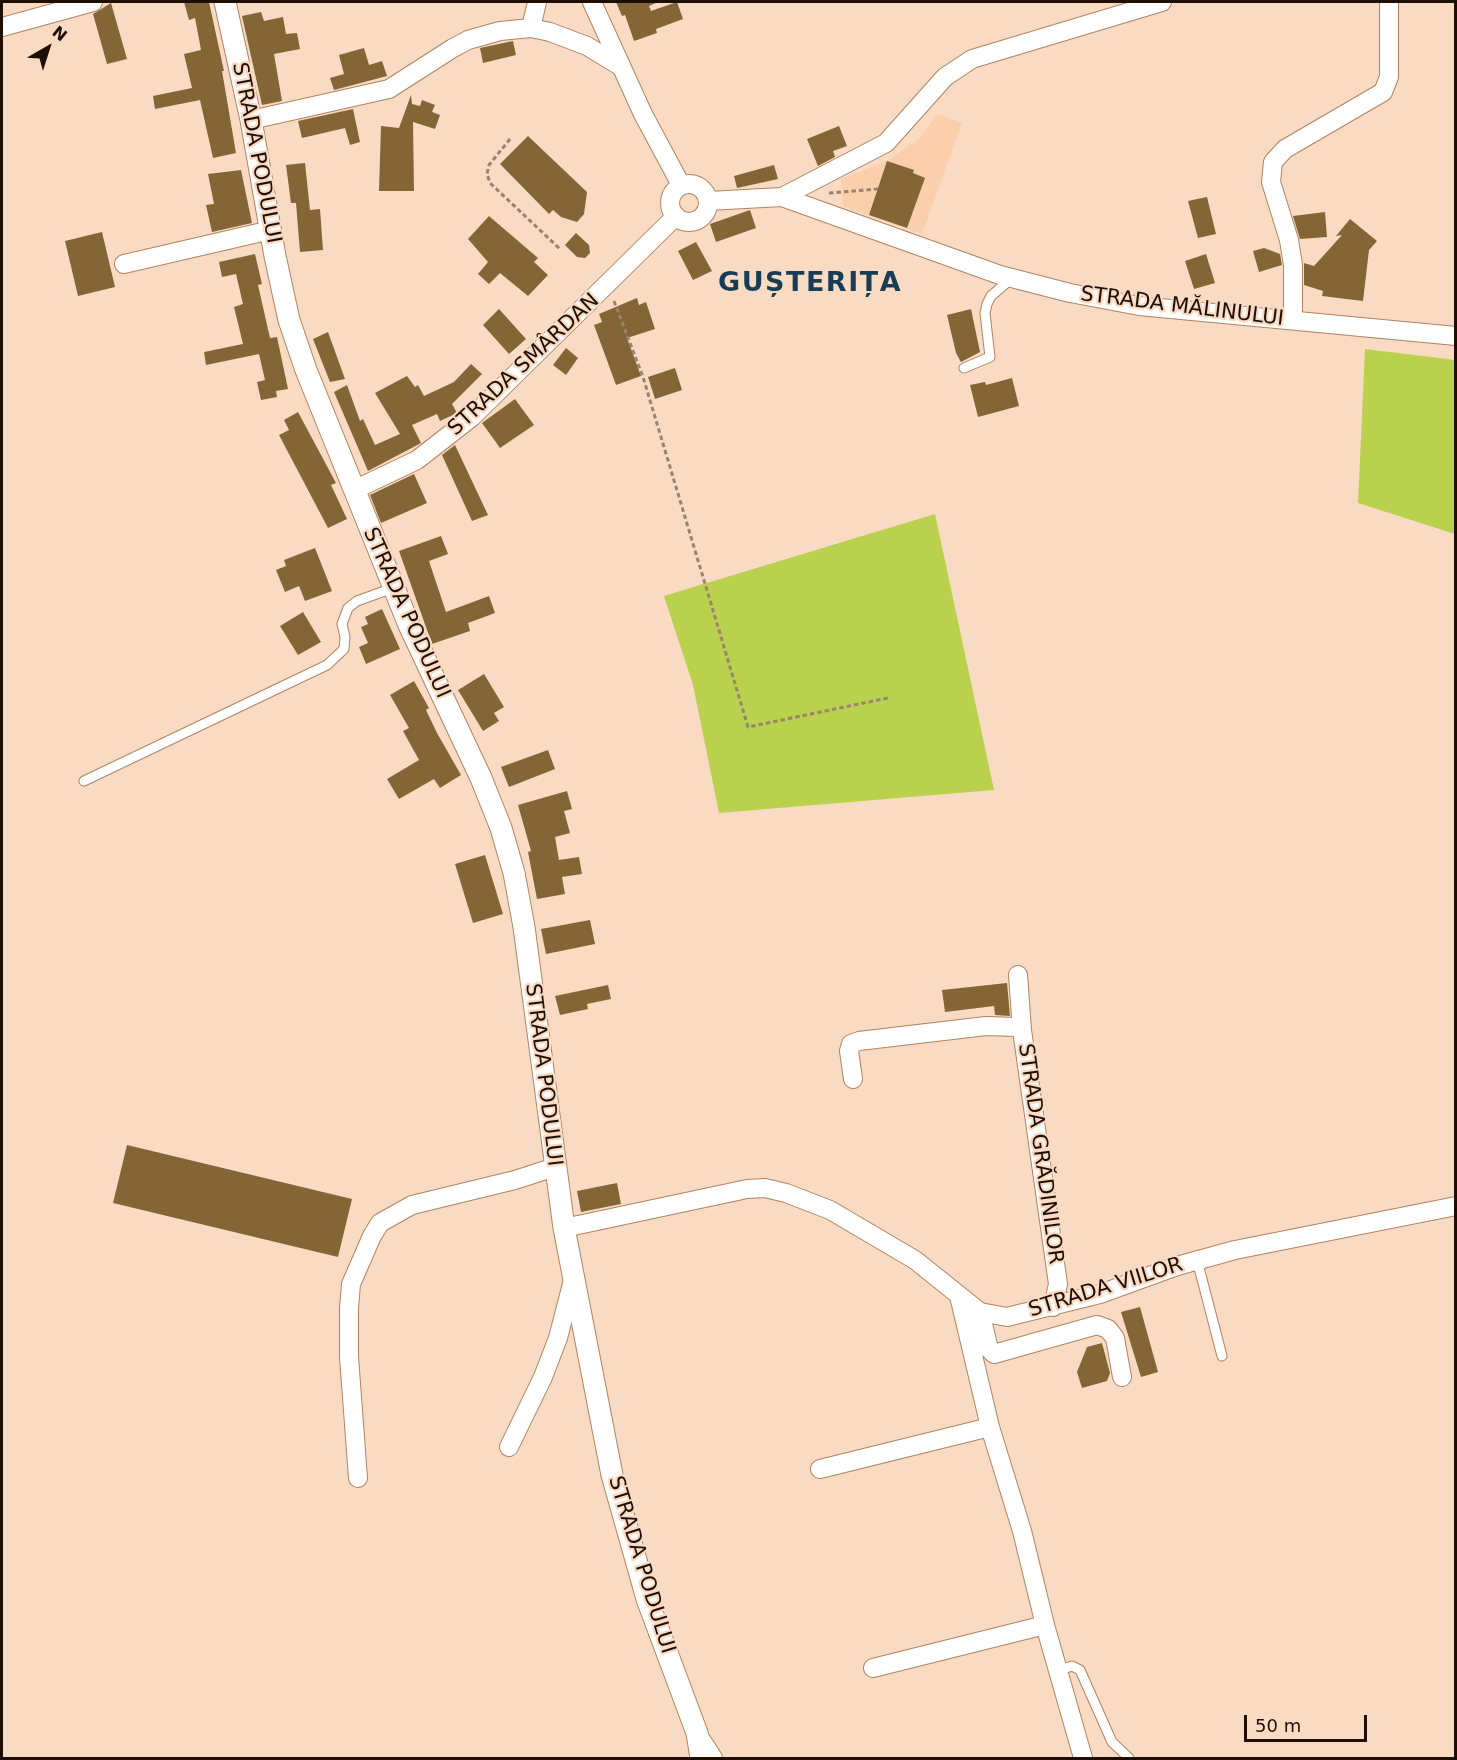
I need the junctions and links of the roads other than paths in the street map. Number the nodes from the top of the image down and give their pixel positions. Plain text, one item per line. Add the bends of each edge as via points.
1 (93, 2) edge
2 (225, 2) edge
3 (537, 2) edge
4 (592, 2) edge
5 (1162, 2) edge
6 (1389, 2) edge
7 (2, 27) edge
8 (531, 28) junction
9 (620, 66) junction
10 (251, 120) junction
11 (681, 185) junction
12 (782, 197) junction
13 (708, 201) junction
14 (676, 216) junction
15 (271, 230) junction
16 (124, 264) dead end
17 (1012, 278) junction
18 (1293, 320) junction
19 (1455, 336) edge
20 (964, 368) dead end
21 (354, 490) junction
22 (393, 588) junction
23 (84, 781) dead end
24 (1017, 975) dead end
25 (1022, 1030) junction
26 (853, 1079) dead end
27 (555, 1167) junction
28 (1455, 1206) edge
29 (564, 1228) junction
30 (1197, 1260) junction
31 (573, 1280) junction
32 (959, 1296) junction
33 (1053, 1307) junction
34 (980, 1312) junction
35 (1222, 1356) dead end
36 (1122, 1377) dead end
37 (990, 1427) junction
38 (509, 1447) dead end
39 (820, 1469) dead end
40 (358, 1478) dead end
41 (1045, 1625) junction
42 (873, 1668) dead end
43 (1057, 1671) junction
44 (697, 1733) junction
45 (701, 1758) edge
46 (714, 1758) edge
47 (1083, 1758) edge
48 (1129, 1758) edge

1 - 7 street
2 - 10 street, STRADA PODULUI
3 - 8 street
4 - 9 street
5 - 12 street via 972,59 945,77 886,143
6 - 18 street via 1389,77 1383,92 1285,148 1273,162 1271,182 1293,265
8 - 9 street via 587,46
8 - 10 street via 468,40 389,88
9 - 11 street
10 - 15 street, STRADA PODULUI
11 - 13 street via 699,186
11 - 14 street via 671,200
12 - 13 street, STRADA MĂLINULUI
12 - 17 street, STRADA MĂLINULUI
13 - 14 street via 705,214 694,221
14 - 21 street, STRADA SMÂRDAN via 472,417 417,460
15 - 16 street
15 - 21 street, STRADA PODULUI via 293,330
17 - 18 street, STRADA MĂLINULUI via 1139,306
17 - 20 lane via 987,304 990,357
18 - 19 street, STRADA MĂLINULUI
21 - 22 street, STRADA PODULUI
22 - 23 lane via 348,608 342,624 344,649 327,665
22 - 27 street, STRADA PODULUI via 482,778 514,873
24 - 25 street
25 - 26 street, STRADA GRĂDINILOR via 986,1026 859,1041 851,1044 849,1051
25 - 33 street, STRADA GRĂDINILOR via 1058,1284
27 - 29 street, STRADA PODULUI
27 - 40 street via 412,1205 380,1223 351,1284 349,1357
28 - 30 street, STRADA VIILOR
29 - 31 street, STRADA PODULUI
29 - 32 street, STRADA VIILOR via 765,1188 830,1210 874,1234 915,1260
30 - 33 street, STRADA VIILOR
30 - 35 lane
31 - 38 street via 558,1338
31 - 44 street, STRADA PODULUI via 623,1520 647,1599
32 - 34 street, STRADA VIILOR
32 - 37 street
33 - 34 street, STRADA VIILOR via 1007,1317
34 - 36 street via 989,1349 994,1354 1096,1325 1108,1329 1115,1338
37 - 39 street
37 - 41 street
41 - 42 street
41 - 43 street
43 - 47 street
43 - 48 lane via 1072,1666 1080,1670 1112,1742
44 - 45 street, STRADA PODULUI
44 - 46 street

